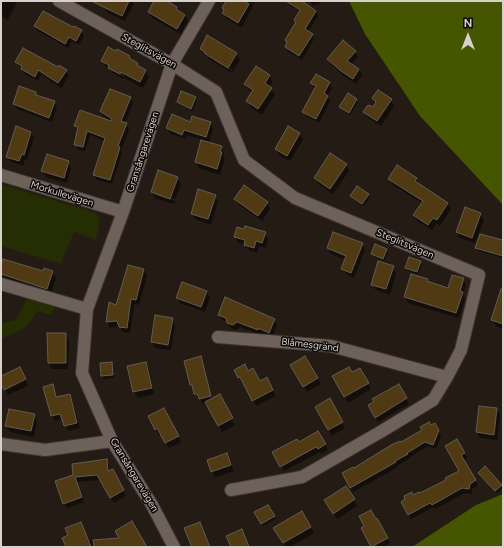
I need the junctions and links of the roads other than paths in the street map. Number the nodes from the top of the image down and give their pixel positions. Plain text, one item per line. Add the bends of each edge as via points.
1 (59, 1) edge
2 (209, 1) edge
3 (172, 64) junction
4 (1, 175) edge
5 (123, 212) junction
6 (1, 284) edge
7 (87, 309) junction
8 (218, 337) dead end
9 (447, 377) junction
10 (112, 441) junction
11 (1, 444) edge
12 (231, 490) dead end
13 (174, 547) edge

1 - 3 street, Steglitsvägen
2 - 3 street, Gransångarevägen
3 - 5 street, Gransångarevägen
3 - 9 street, Steglitsvägen via 216,92 244,160 295,198 479,275 461,350
4 - 5 street, Morkullevägen
5 - 7 street, Gransångarevägen
6 - 7 street
7 - 10 street, Gransångarevägen via 82,373
8 - 9 street, Blåmesgränd via 331,346
9 - 12 street, Steglitsvägen via 433,400 302,477
10 - 11 street via 45,450
10 - 13 street, Gransångarevägen via 152,505

